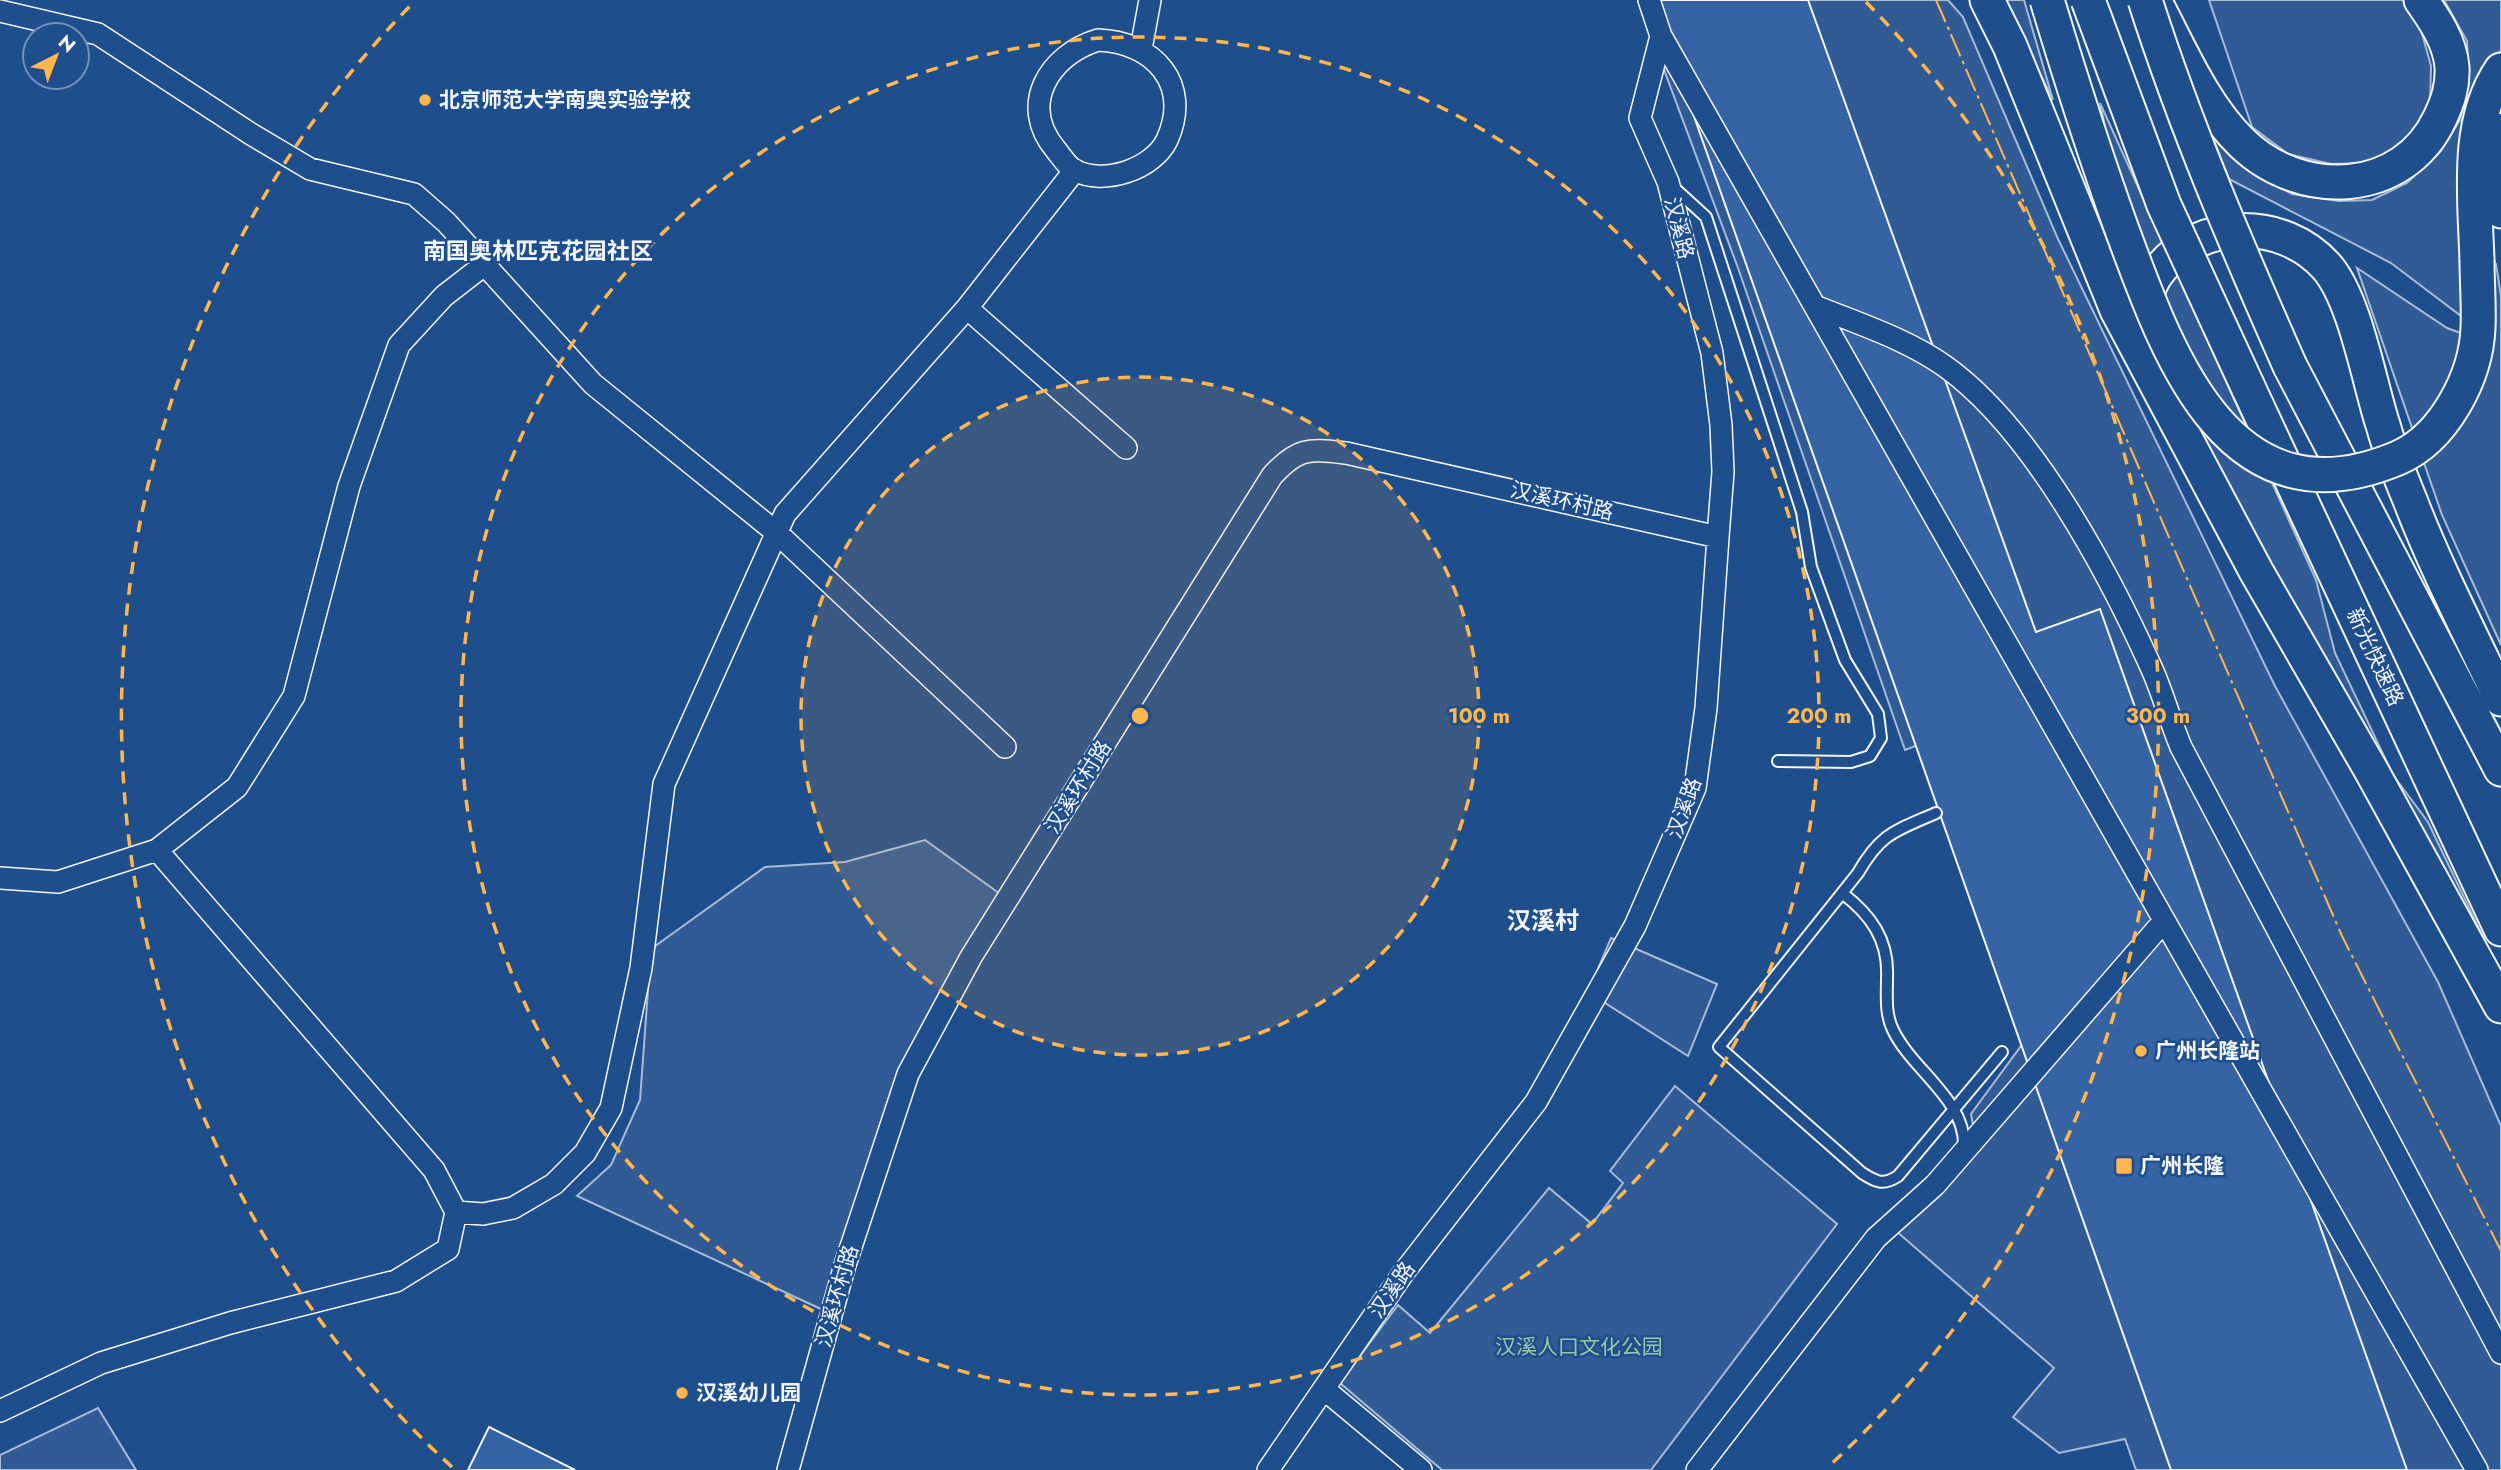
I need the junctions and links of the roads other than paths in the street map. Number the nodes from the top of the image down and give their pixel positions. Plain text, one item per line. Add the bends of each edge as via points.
1 (1150, 0) edge
2 (1649, 0) edge
3 (1987, 0) edge
4 (2047, 0) edge
5 (2088, 0) edge
6 (2145, 0) edge
7 (2154, 0) edge
8 (2421, 0) edge
9 (0, 11) edge
10 (1661, 36) junction
11 (1141, 48) junction
12 (2501, 70) edge
13 (2501, 104) edge
14 (1074, 170) junction
15 (1668, 181) junction
16 (2501, 211) edge
17 (484, 265) junction
18 (1815, 306) junction
19 (967, 308) junction
20 (2182, 430) junction
21 (1126, 448) dead end
22 (777, 533) junction
23 (1718, 537) junction
24 (2501, 699) edge
25 (1005, 747) dead end
26 (1778, 761) dead end
27 (2501, 769) edge
28 (1936, 813) dead end
29 (157, 850) junction
30 (0, 878) edge
31 (1842, 892) junction
32 (2164, 921) junction
33 (2501, 929) edge
34 (2501, 1006) edge
35 (2002, 1052) dead end
36 (1953, 1110) junction
37 (1964, 1152) junction
38 (456, 1212) junction
39 (2501, 1353) edge
40 (1324, 1389) junction
41 (0, 1411) edge
42 (788, 1470) edge
43 (1268, 1470) edge
44 (1421, 1470) edge
45 (1697, 1470) edge
46 (2477, 1470) edge

1 - 11 street
2 - 10 street
3 - 20 highway via 2117,310
4 - 12 highway, bridge via 2106,186 2168,346 2206,411 2242,446 2311,475 2355,473 2402,456 2434,432 2456,400 2478,329 2474,173 2478,143 2484,108
5 - 33 highway, 新光快速路, bridge via 2164,205
6 - 27 highway, bridge via 2204,170 2290,366
7 - 8 highway via 2207,97 2242,143 2276,167 2319,182 2351,184 2388,172 2413,157 2431,138 2450,97 2452,66 2441,28
9 - 17 street via 98,34 310,169 414,194
10 - 15 street, 汉溪路 via 1640,118
10 - 18 street
11 - 14 street via 1159,63 1171,82 1173,126 1163,147 1128,173
11 - 14 street via 1109,40 1077,46 1046,78 1040,99 1041,121 1049,142
13 - 16 highway via 2496,155
14 - 19 street
15 - 23 street, 汉溪路 via 1712,353 1723,472
15 - 26 lane via 1706,218 1801,512 1811,566 1845,660 1878,715 1881,738 1870,756 1852,762
17 - 22 street via 593,384
17 - 29 street via 444,296 399,345 349,485 293,696 237,787
18 - 32 street
18 - 39 street via 1903,342 1944,365 1982,396 2074,519 2152,668 2181,747
19 - 21 street
19 - 22 street via 785,514
20 - 24 highway via 2145,306 2156,274 2188,243 2242,229 2265,231 2313,254 2338,286 2410,502
20 - 34 highway via 2256,571
22 - 25 street
22 - 38 street via 664,784 641,968 611,1108 585,1153 554,1184 513,1208 484,1214
23 - 40 street, 汉溪路 via 1706,708 1695,788 1635,926 1535,1102 1404,1272
23 - 42 street, 汉溪环村路 via 1346,453 1309,450 1290,456 1272,476 971,957 908,1074 845,1265
28 - 31 lane via 1887,835
29 - 30 street via 58,882
29 - 38 street via 434,1170
31 - 36 lane via 1878,929 1888,968 1889,1021 1897,1038
31 - 36 lane via 1719,1046 1876,1182 1888,1183 1898,1176
32 - 37 street
32 - 46 street
35 - 36 lane
36 - 37 lane via 1964,1136
37 - 45 street via 1876,1238
38 - 41 street via 448,1249 396,1281 230,1323 101,1363
40 - 43 street, 汉溪路
40 - 44 street

